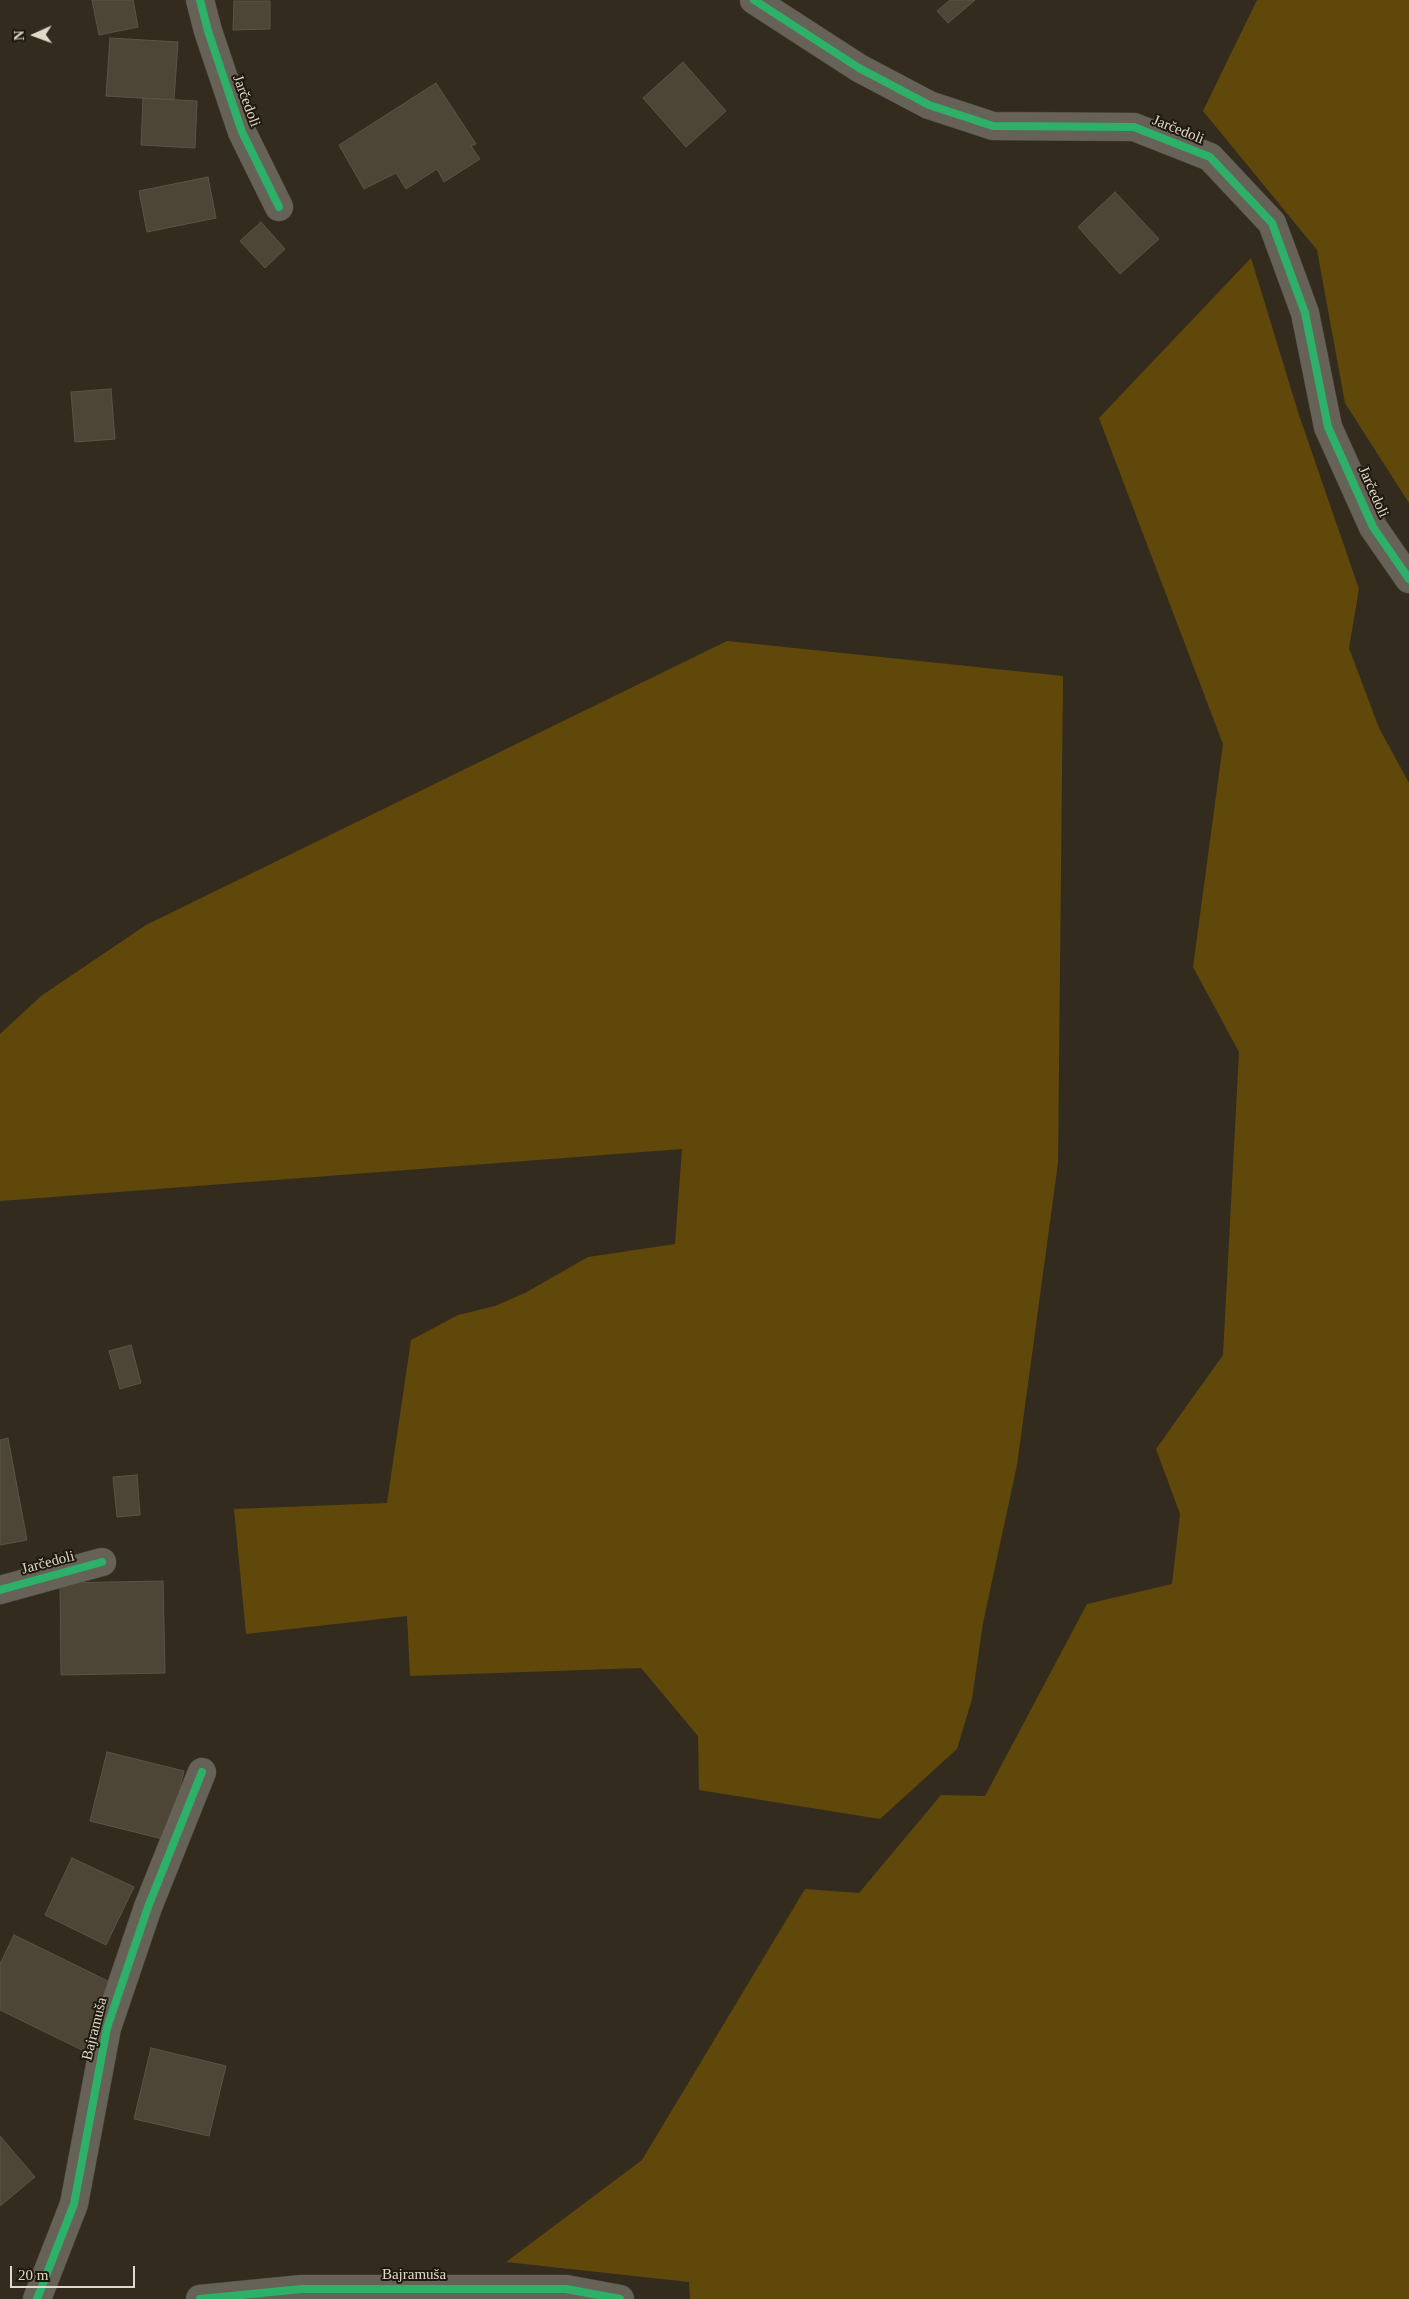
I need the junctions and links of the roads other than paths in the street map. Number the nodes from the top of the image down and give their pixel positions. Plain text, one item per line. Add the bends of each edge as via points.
1 (200, 0) edge
2 (754, 0) edge
3 (279, 207) dead end
4 (1409, 578) edge
5 (102, 1562) dead end
6 (0, 1590) edge
7 (202, 1772) dead end
8 (37, 2299) edge
9 (206, 2299) edge
10 (620, 2299) edge

1 - 3 street, Jarčedoli via 242,132
2 - 4 street, Jarčedoli via 860,68 929,105 993,126 1134,127 1210,157 1272,223 1305,313 1328,427 1373,527
5 - 6 street, Jarčedoli
7 - 8 street, Bajramuša via 148,1907 107,2028 74,2204
9 - 10 street, Bajramuša via 302,2289 566,2289

